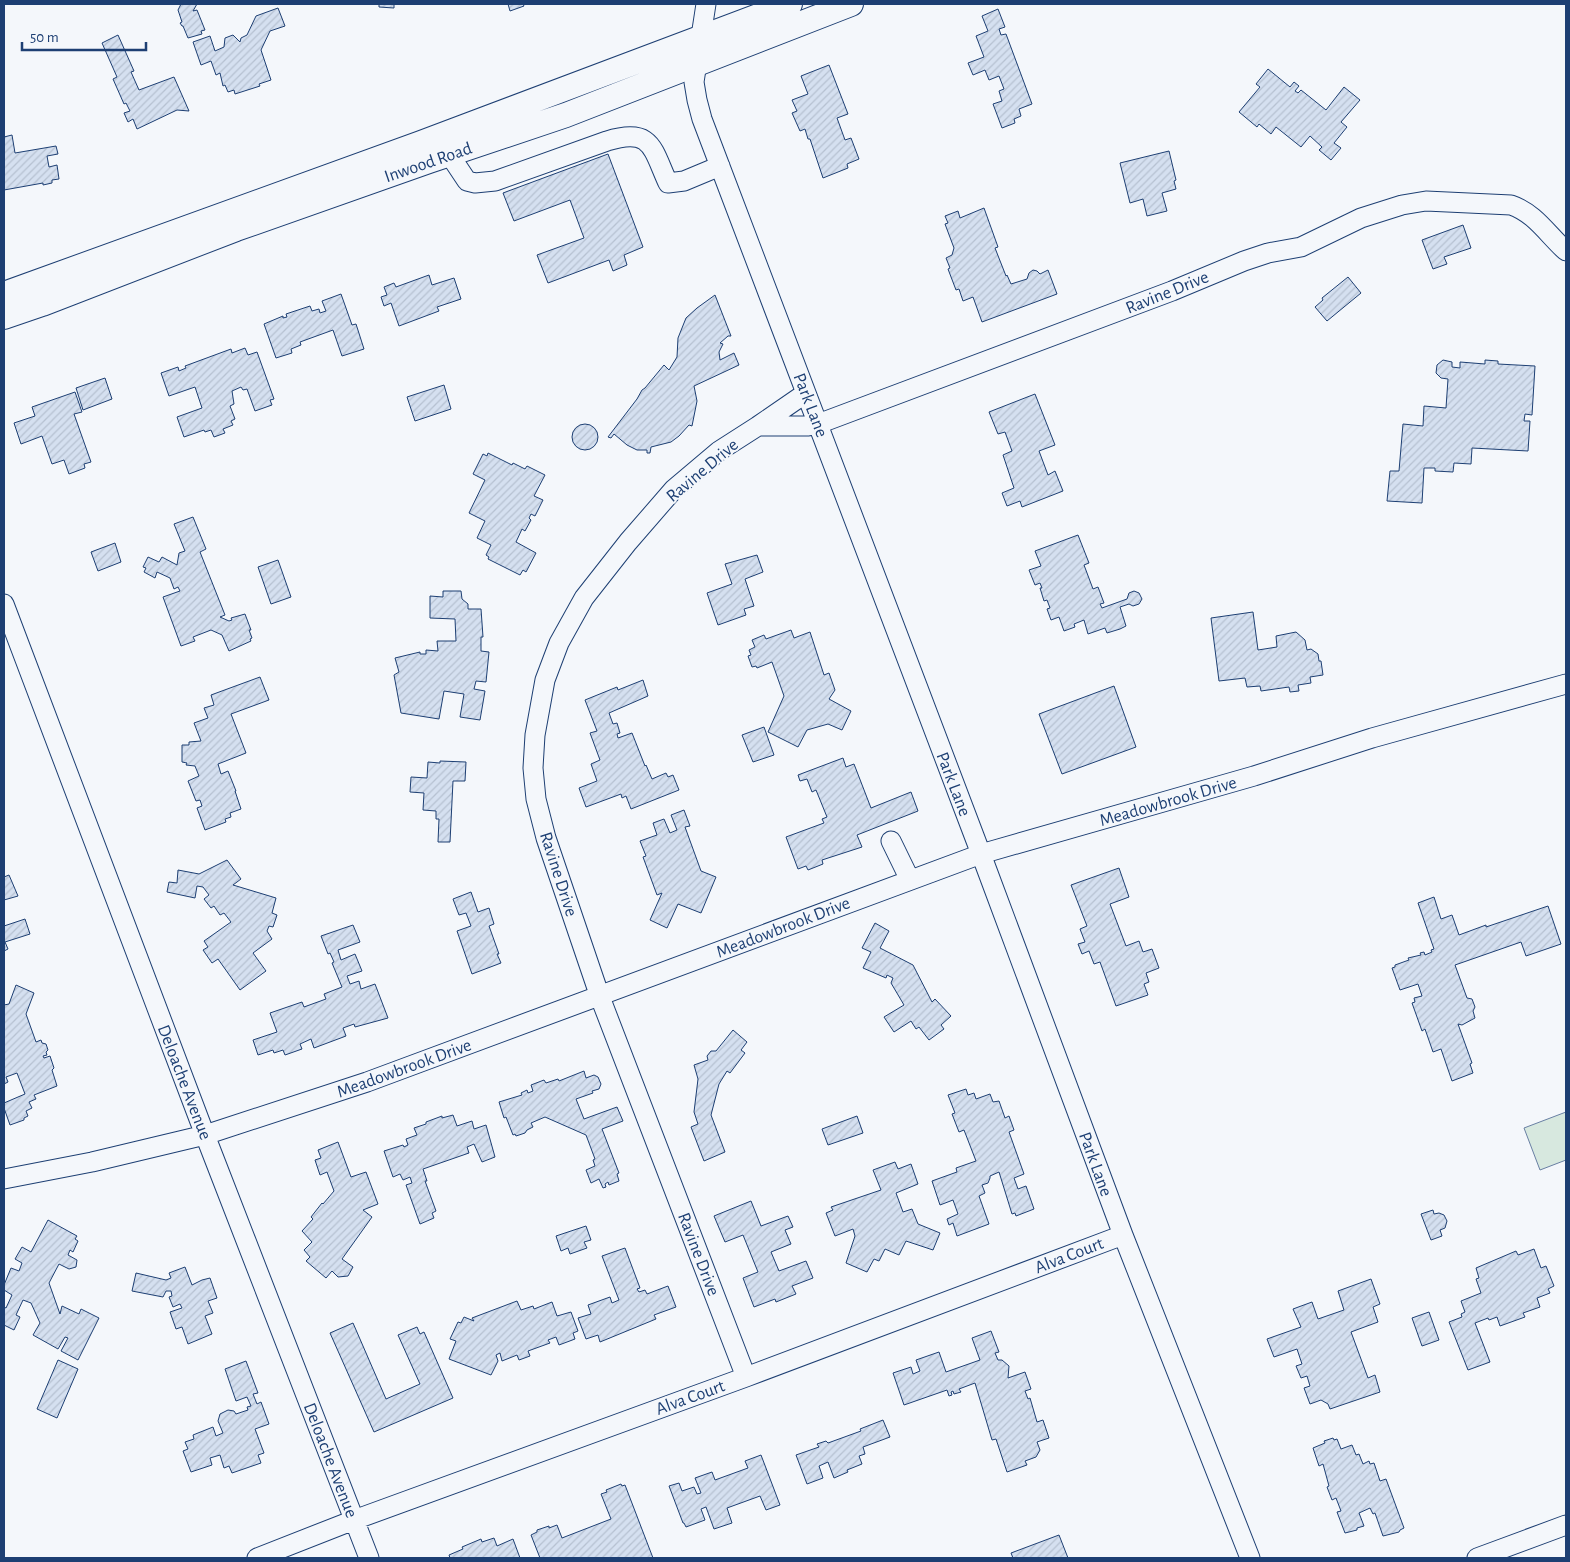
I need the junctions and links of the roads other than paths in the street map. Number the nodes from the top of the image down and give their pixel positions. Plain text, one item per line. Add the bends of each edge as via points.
1 (706, 4) edge
2 (790, 4) edge
3 (851, 4) edge
4 (700, 37) junction
5 (696, 64) junction
6 (433, 153) junction
7 (720, 166) junction
8 (232, 221) junction
9 (1566, 251) edge
10 (4, 294) edge
11 (4, 317) edge
12 (806, 393) junction
13 (818, 424) junction
14 (758, 426) junction
15 (4, 604) edge
16 (1566, 684) edge
17 (892, 841) dead end
18 (981, 854) junction
19 (910, 880) junction
20 (600, 997) junction
21 (205, 1135) junction
22 (4, 1179) edge
23 (1123, 1235) junction
24 (746, 1376) junction
25 (354, 1520) junction
26 (1566, 1525) edge
27 (257, 1558) edge
28 (368, 1558) edge
29 (1250, 1558) edge
30 (1477, 1558) edge

1 - 4 street, Park Lane
2 - 4 main road, Inwood Road
3 - 5 main road, Inwood Road
4 - 5 street, Park Lane
4 - 6 main road, Inwood Road via 599,77
5 - 6 main road, Inwood Road via 566,116
5 - 7 street, Park Lane via 696,100
6 - 7 street via 467,181 475,183 495,181 621,136 633,135 644,140 653,150 668,183 684,181
6 - 8 main road, Inwood Road
7 - 12 street, Park Lane
8 - 10 main road, Inwood Road
8 - 11 main road, Inwood Road via 42,304
9 - 13 street, Ravine Drive via 1532,216 1511,205 1426,201 1402,205 1361,218 1301,247 1244,261
12 - 13 street, Park Lane
12 - 14 street, Ravine Drive
13 - 14 street, Ravine Drive
13 - 18 street, Park Lane
14 - 20 street, Ravine Drive via 719,451 674,489 628,542 584,598 559,643 546,680 534,735 536,799
15 - 21 street, Deloache Avenue
16 - 18 street, Meadowbrook Drive
17 - 19 street
18 - 19 street, Meadowbrook Drive
18 - 23 street, Park Lane
19 - 20 street, Meadowbrook Drive
20 - 21 street, Meadowbrook Drive via 367,1082
20 - 24 street, Ravine Drive
21 - 22 street, Meadowbrook Drive
21 - 25 street, Deloache Avenue
23 - 24 street, Alva Court
23 - 29 street, Park Lane
24 - 25 street, Alva Court
25 - 27 street, Alva Court
25 - 28 street, Deloache Avenue
26 - 30 street

